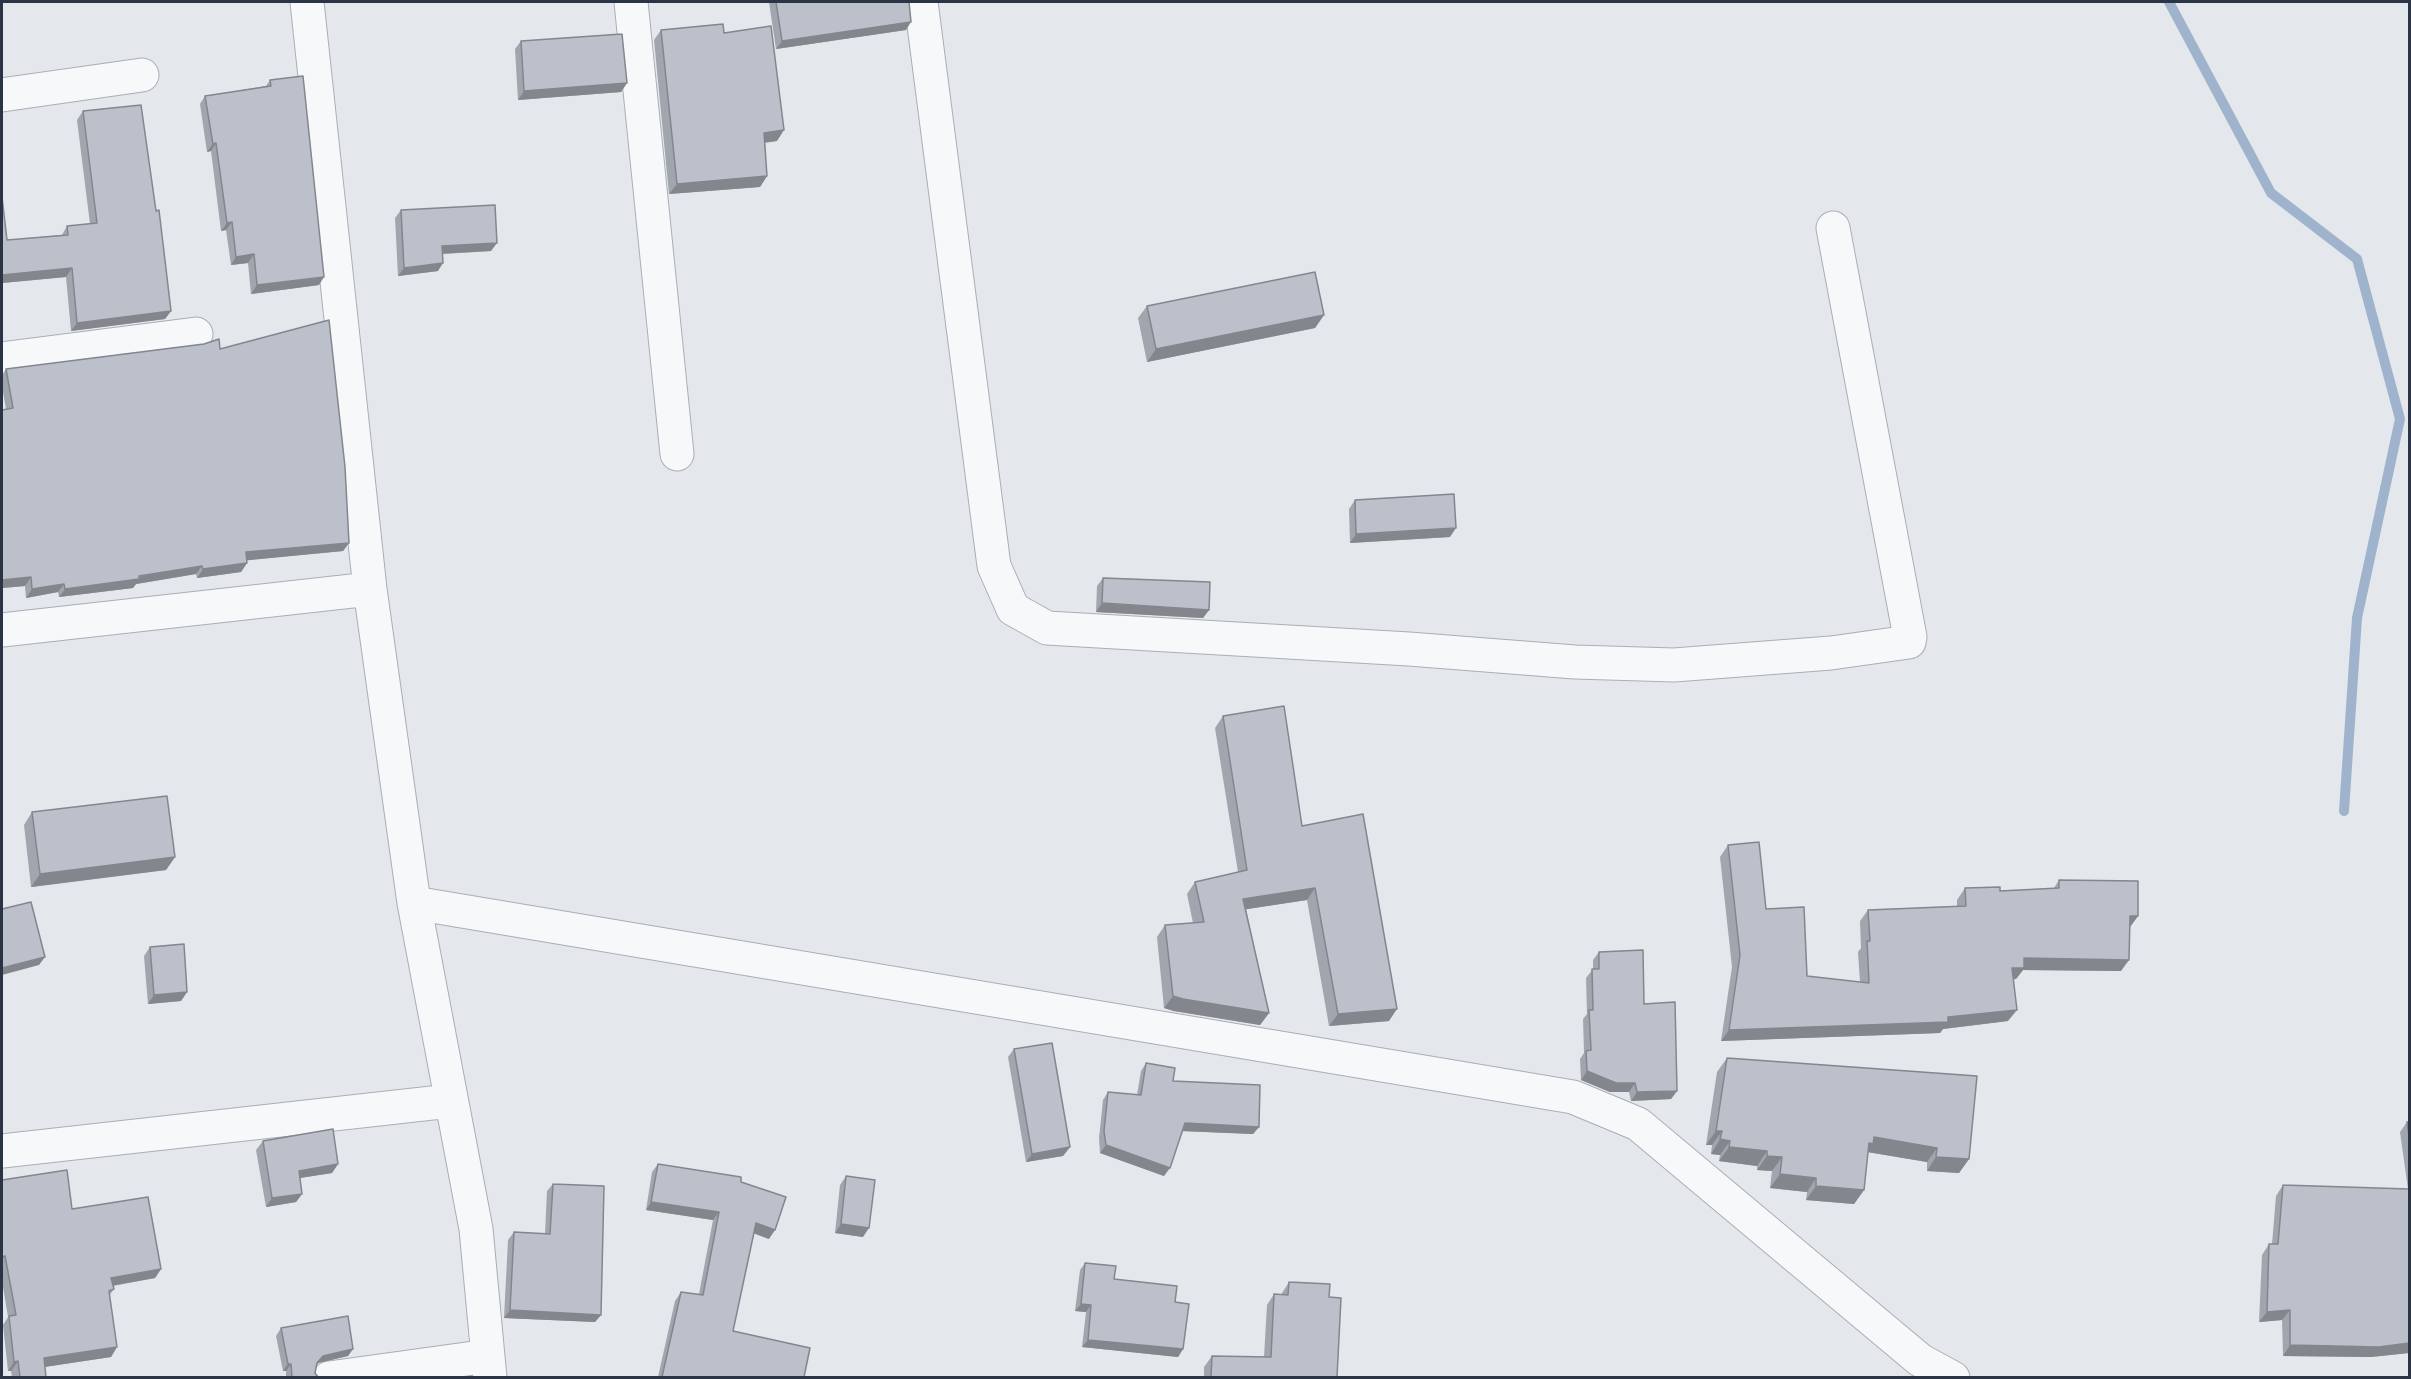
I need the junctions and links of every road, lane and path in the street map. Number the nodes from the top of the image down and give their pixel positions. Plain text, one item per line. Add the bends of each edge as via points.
1 (307, 2) edge
2 (631, 2) edge
3 (921, 2) edge
4 (142, 75) dead end
5 (2, 95) edge
6 (1833, 228) dead end
7 (196, 333) dead end
8 (2, 359) edge
9 (677, 454) dead end
10 (370, 589) junction
11 (2, 630) edge
12 (414, 903) junction
13 (450, 1101) junction
14 (2, 1151) edge
15 (489, 1367) edge
16 (329, 1377) edge
17 (1953, 1377) edge

1 - 10 street
2 - 9 street
3 - 6 street via 994,566 1013,609 1047,628 1674,665 1831,653 1909,642
4 - 5 street
7 - 8 street
10 - 11 street
10 - 12 street
12 - 13 street
12 - 17 street via 1573,1097 1638,1124 1920,1360
13 - 14 street
13 - 15 street via 476,1229
15 - 16 street

